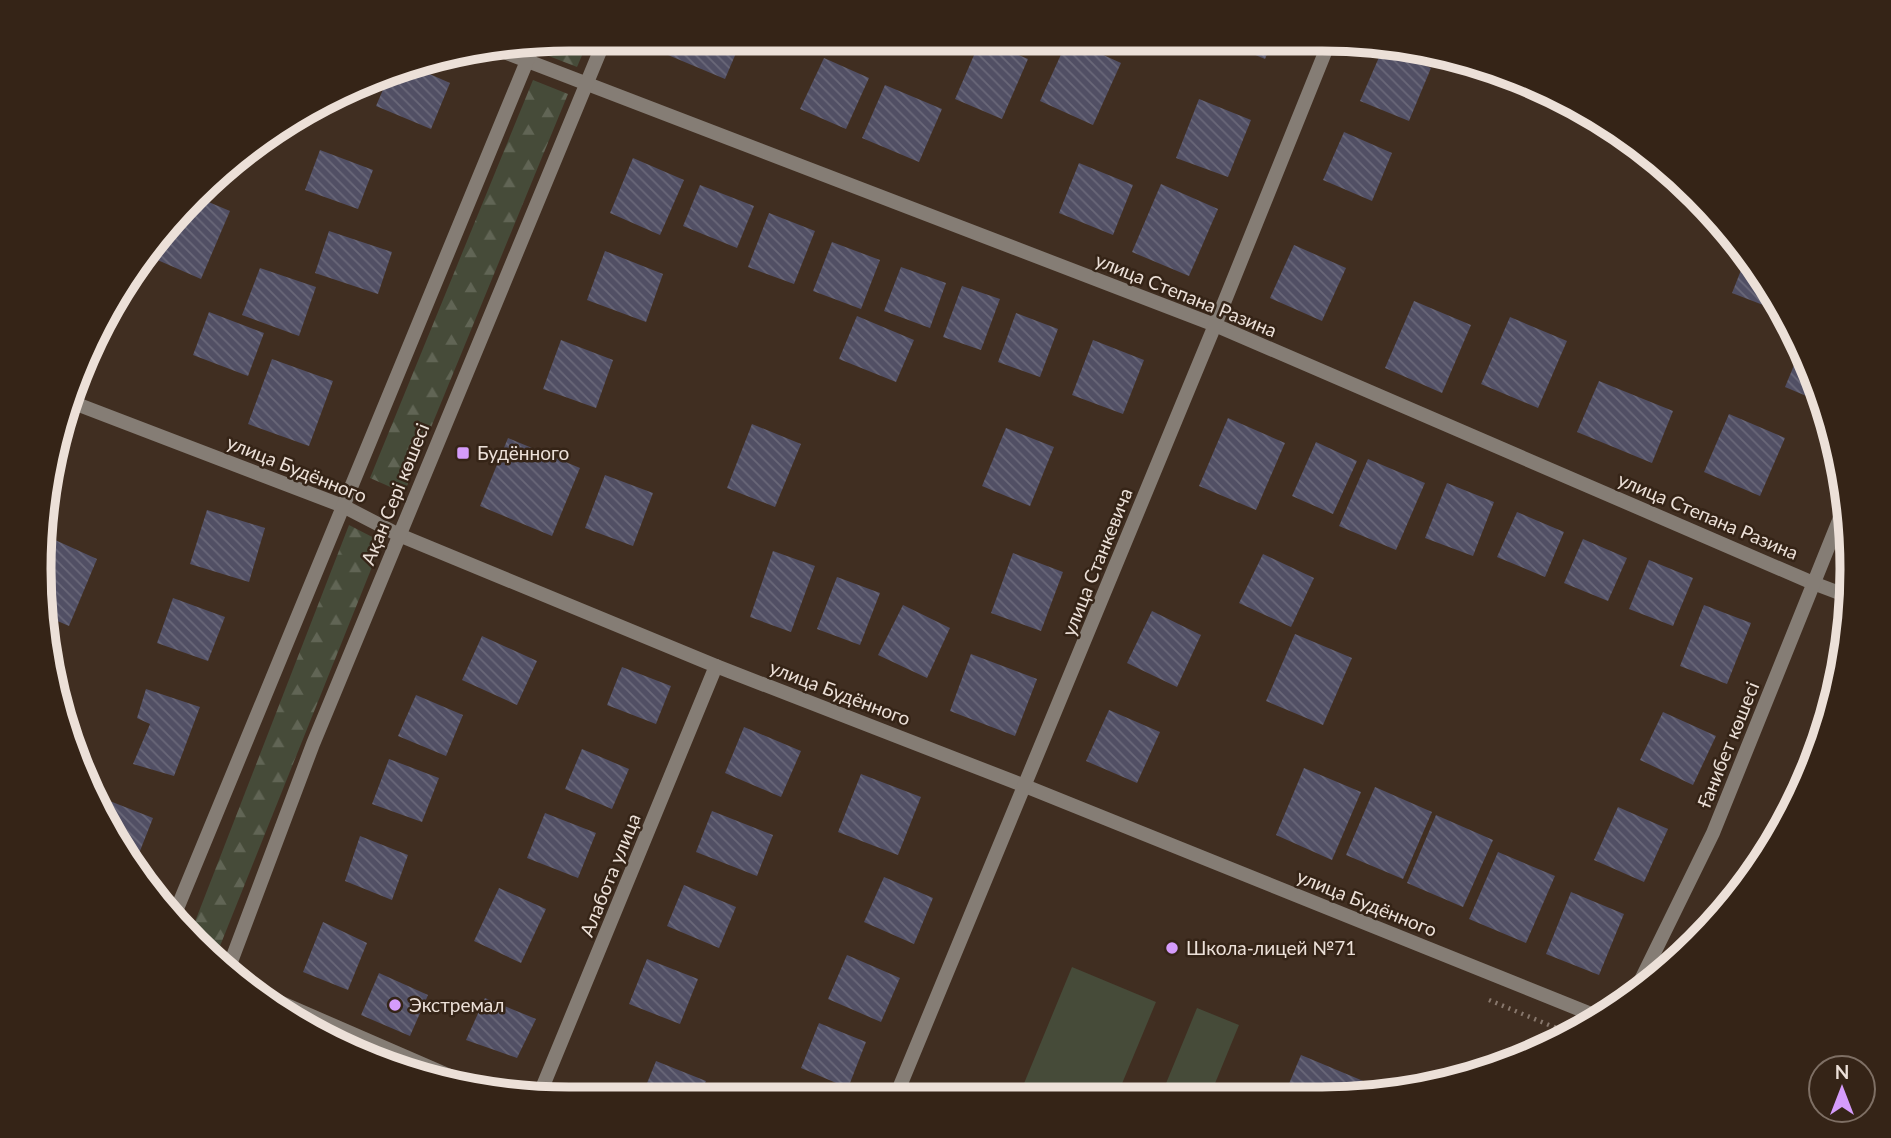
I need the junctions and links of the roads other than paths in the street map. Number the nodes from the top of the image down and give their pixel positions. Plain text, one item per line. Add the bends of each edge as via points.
1 (600, 51) edge
2 (1326, 51) edge
3 (531, 52) edge
4 (509, 54) edge
5 (527, 62) junction
6 (586, 83) junction
7 (1215, 325) junction
8 (77, 404) edge
9 (343, 506) junction
10 (1838, 523) edge
11 (399, 535) junction
12 (1813, 583) junction
13 (1839, 593) edge
14 (716, 666) junction
15 (1025, 786) junction
16 (176, 908) edge
17 (231, 962) edge
18 (1643, 975) edge
19 (296, 1009) edge
20 (1589, 1013) edge
21 (437, 1070) edge
22 (543, 1086) edge
23 (900, 1087) edge

1 - 6 street, Ақан Сері көшесі
2 - 7 street, улица Станкевича
3 - 5 street
4 - 5 street, улица Степана Разина
5 - 6 street, улица Степана Разина
5 - 9 street
6 - 7 street, улица Степана Разина
6 - 11 street, Ақан Сері көшесі
7 - 12 street, улица Степана Разина
7 - 15 street, улица Станкевича
8 - 9 street, улица Будённого
9 - 11 street, улица Будённого
9 - 16 street
10 - 12 street, Ғанибет көшесі
11 - 14 street, улица Будённого
11 - 17 street, Ақан Сері көшесі
12 - 13 street, улица Степана Разина
12 - 18 street, Ғанибет көшесі via 1713,833
14 - 15 street, улица Будённого
14 - 22 street, Алабота улица
15 - 20 street, улица Будённого
15 - 23 street, улица Станкевича
19 - 21 street

